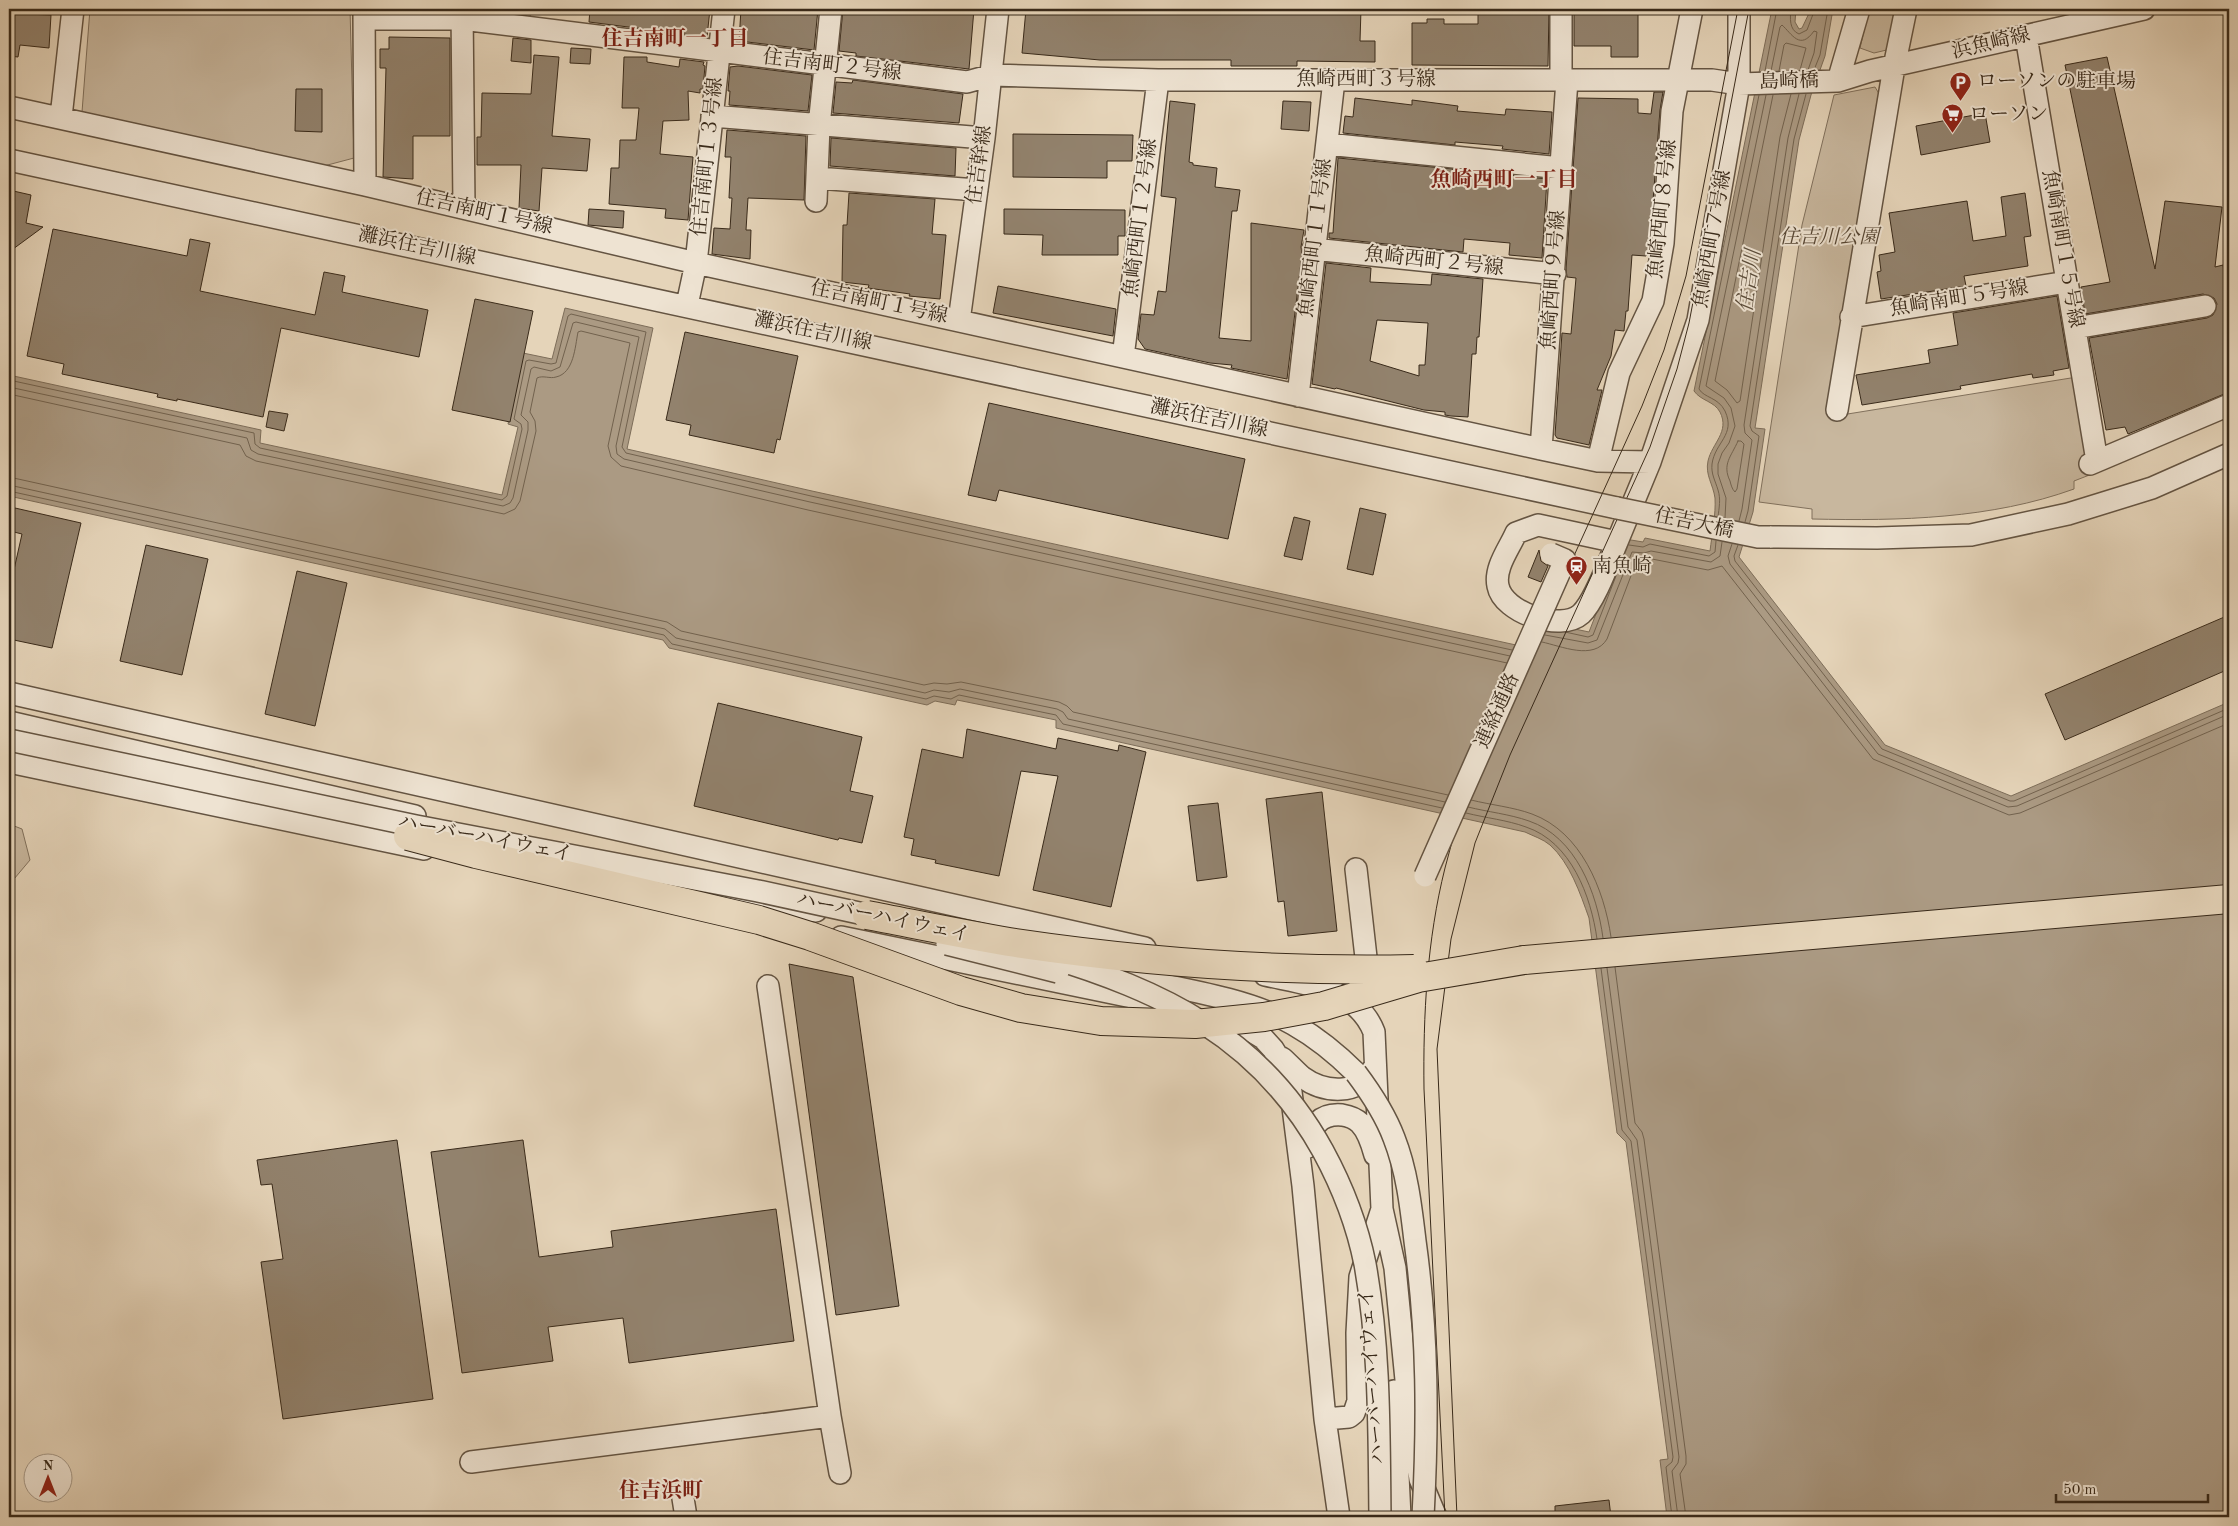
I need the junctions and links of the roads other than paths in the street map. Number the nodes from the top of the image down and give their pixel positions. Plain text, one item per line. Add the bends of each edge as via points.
1 (73, 9) edge
2 (724, 9) edge
3 (831, 9) edge
4 (998, 9) edge
5 (1562, 9) edge
6 (1692, 9) edge
7 (1739, 9) edge
8 (1859, 9) edge
9 (1906, 9) edge
10 (2144, 9) edge
11 (364, 14) edge
12 (462, 14) edge
13 (2026, 36) junction
14 (719, 52) junction
15 (824, 65) junction
16 (1894, 67) junction
17 (992, 74) junction
18 (1158, 80) junction
19 (1334, 80) junction
20 (1564, 80) junction
21 (1678, 81) junction
22 (1838, 81) junction
23 (1739, 84) junction
24 (9, 107) edge
25 (712, 116) junction
26 (61, 118) junction
27 (819, 126) junction
28 (984, 138) junction
29 (1327, 144) junction
30 (9, 160) edge
31 (1561, 168) junction
32 (817, 178) junction
33 (365, 185) junction
34 (977, 190) junction
35 (816, 201) dead end
36 (464, 207) junction
37 (1313, 249) junction
38 (696, 263) junction
39 (1555, 274) junction
40 (2067, 282) junction
41 (687, 305) junction
42 (2205, 306) dead end
43 (1851, 317) junction
44 (959, 321) junction
45 (2075, 328) junction
46 (1123, 357) junction
47 (1298, 396) junction
48 (2229, 405) edge
49 (1837, 410) dead end
50 (1541, 449) junction
51 (2229, 454) edge
52 (1598, 461) junction
53 (1650, 462) junction
54 (1617, 508) joint
55 (1617, 542) junction
56 (1551, 554) dead end
57 (9, 694) edge
58 (9, 722) edge
59 (89, 739) junction
60 (9, 740) edge
61 (9, 752) edge
62 (9, 762) edge
63 (264, 781) junction
64 (403, 781) junction
65 (414, 842) junction
66 (1356, 869) dead end
67 (1425, 876) dead end
68 (610, 889) junction
69 (2229, 899) edge
70 (854, 914) junction
71 (768, 986) dead end
72 (1374, 1032) junction
73 (1273, 1050) junction
74 (1376, 1064) junction
75 (1380, 1172) junction
76 (1303, 1186) junction
77 (1382, 1209) junction
78 (830, 1416) junction
79 (1325, 1419) junction
80 (471, 1462) dead end
81 (840, 1473) dead end
82 (682, 1492) dead end
83 (686, 1517) edge
84 (1339, 1517) edge
85 (1368, 1517) edge
86 (1380, 1517) edge
87 (1400, 1517) edge
88 (1423, 1517) edge
89 (1436, 1517) edge

1 - 26 street
2 - 14 street, 住吉南町１３号線
3 - 15 street
4 - 17 street, 住吉幹線
5 - 20 street, 魚崎西町９号線
6 - 21 street, 魚崎西町８号線
7 - 23 street, 魚崎西町７号線
8 - 22 street
9 - 16 street
10 - 13 street, 浜魚崎線
11 - 12 street, 住吉南町２号線
11 - 33 street
12 - 14 street, 住吉南町２号線
12 - 36 street
13 - 16 street, 浜魚崎線
13 - 40 street, 魚崎南町１５号線
14 - 15 street, 住吉南町２号線
14 - 25 street, 住吉南町１３号線
15 - 17 street, 住吉南町２号線 via 967,82
15 - 27 street
16 - 22 street, 浜魚崎線
16 - 43 street
17 - 18 street, 魚崎西町３号線
17 - 28 street, 住吉幹線
18 - 19 street, 魚崎西町３号線
18 - 46 street, 魚崎西町１２号線
19 - 20 street, 魚崎西町３号線
19 - 29 street, 魚崎西町１１号線
20 - 21 street, 魚崎西町３号線
20 - 31 street, 魚崎西町９号線
21 - 23 street, 魚崎西町３号線 via 1712,80
21 - 52 street, 魚崎西町８号線 via 1672,111 1664,243 1653,300 1619,373
22 - 23 street, 島崎橋
23 - 53 street, 魚崎西町７号線 via 1698,320
24 - 26 street, 住吉南町１号線
25 - 27 street
25 - 38 street, 住吉南町１３号線
26 - 33 street, 住吉南町１号線
27 - 28 street
27 - 32 street
28 - 34 street, 住吉幹線
29 - 31 street
29 - 37 street, 魚崎西町１１号線
30 - 41 street, 灘浜住吉川線
31 - 39 street, 魚崎西町９号線
32 - 34 street
32 - 35 street
33 - 36 street, 住吉南町１号線
34 - 44 street, 住吉幹線
36 - 38 street, 住吉南町１号線
37 - 39 street, 魚崎西町２号線
37 - 47 street, 魚崎西町１１号線
38 - 41 street, 住吉南町１３号線
38 - 44 street, 住吉南町１号線
39 - 50 street, 魚崎西町９号線
40 - 43 street, 魚崎南町５号線
40 - 45 street, 魚崎南町１５号線
41 - 54 street, 灘浜住吉川線
42 - 45 street
43 - 49 street
44 - 46 street, 住吉南町１号線
45 - 48 street, 魚崎南町１５号線 via 2094,463
46 - 47 street, 住吉南町１号線
47 - 50 street, 住吉南町１号線
50 - 52 street, 住吉南町１号線
51 - 54 street, 住𠮷大橋, bridge via 2152,488 2068,514 1971,535 1758,537
52 - 53 street, 住吉南町１号線
53 - 55 street, 魚崎西町７号線
55 - 55 street via 1538,524 1516,533 1498,571 1498,587 1504,599 1518,611 1563,622 1580,615 1588,605
56 - 67 street, 連絡通路, bridge via 1565,560
57 - 64 street
58 - 59 street
59 - 63 street
59 - 64 street
60 - 70 street, ハーバーハイウェイ, bridge via 416,826 758,891
61 - 65 street, ハーバーハイウェイ
62 - 65 street
63 - 65 street
63 - 70 street
64 - 72 street via 1317,988 1355,1003 1370,1020
65 - 68 street
65 - 69 highway, bridge via 759,920 961,991 1021,1008 1078,1019 1150,1024 1231,1021 1295,1012 1418,978 1524,960
65 - 85 street, ハーバーハイウェイ, bridge via 756,902 1005,957 1078,978 1143,1003 1226,1052 1250,1072 1290,1121 1321,1174 1345,1233 1362,1331
66 - 72 street
68 - 70 street
68 - 73 street via 1211,1012 1247,1026
69 - 70 highway, bridge via 1424,968 1351,970 1274,968 1089,952
70 - 86 street, ハーバーハイウェイ, bridge via 1045,956 1132,986 1177,1007 1222,1035 1280,1087 1333,1169 1357,1230 1374,1330
70 - 88 street, bridge via 1261,1010 1315,1038 1356,1073 1394,1137 1411,1208 1422,1290 1427,1369
71 - 78 street
72 - 74 street
73 - 74 street via 1303,1077 1330,1089 1359,1086
73 - 76 street via 1281,1062 1291,1092
74 - 75 street
75 - 76 street via 1360,1122 1335,1114 1314,1124 1308,1139
75 - 77 street
76 - 79 street
77 - 79 street via 1360,1277 1357,1407 1349,1417
77 - 87 street via 1382,1270 1396,1415
77 - 89 street via 1395,1268 1408,1400 1420,1479
78 - 80 street
78 - 81 street
79 - 84 street
82 - 83 street

